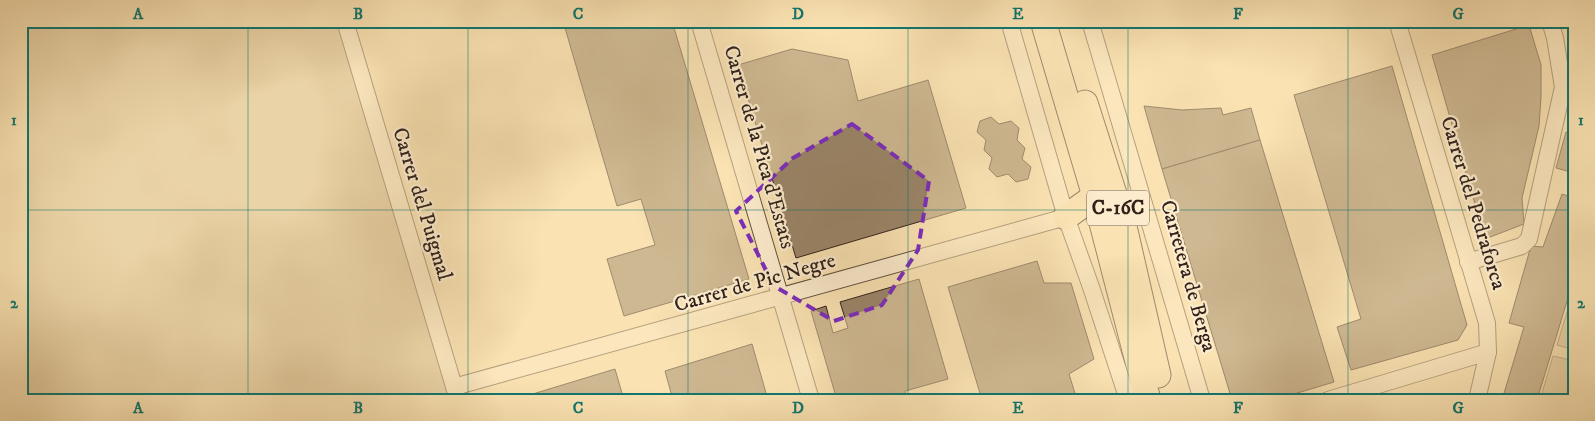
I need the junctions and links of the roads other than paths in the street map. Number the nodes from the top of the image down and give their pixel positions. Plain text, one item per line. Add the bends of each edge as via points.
1 (345, 21) edge
2 (699, 21) edge
3 (1009, 21) edge
4 (1043, 21) edge
5 (1060, 21) edge
6 (1090, 21) edge
7 (1396, 21) edge
8 (1550, 21) edge
9 (1072, 65) junction
10 (1095, 196) junction
11 (1066, 217) junction
12 (1468, 262) junction
13 (1117, 285) junction
14 (781, 298) junction
15 (1488, 352) junction
16 (456, 394) edge
17 (1159, 399) edge
18 (811, 400) edge
19 (1128, 400) edge
20 (1202, 400) edge
21 (1328, 400) edge
22 (1478, 400) edge

1 - 16 street, Carrer del Puigmal
2 - 14 street, Carrer de la Pica d'Estats
3 - 11 street
4 - 10 main road, C-16C
5 - 9 main road, C-16C
6 - 20 street, Carretera de Berga
7 - 12 street, Carrer del Pedraforca
8 - 12 street via 1556,38 1563,87 1530,239 1522,246
9 - 10 main road via 1076,102 1102,186
9 - 17 main road, C-16C via 1123,222
10 - 11 main road
10 - 13 main road, C-16C
11 - 13 main road via 1088,224
11 - 14 street, Carrer de Pic Negre
11 - 19 street
12 - 15 street, Carrer del Pedraforca via 1487,323
13 - 17 main road, C-16C
14 - 16 street, Carrer de Pic Negre
14 - 18 street, Carrer de la Pica d'Estats
15 - 21 street
15 - 22 street, Carrer del Pedraforca

